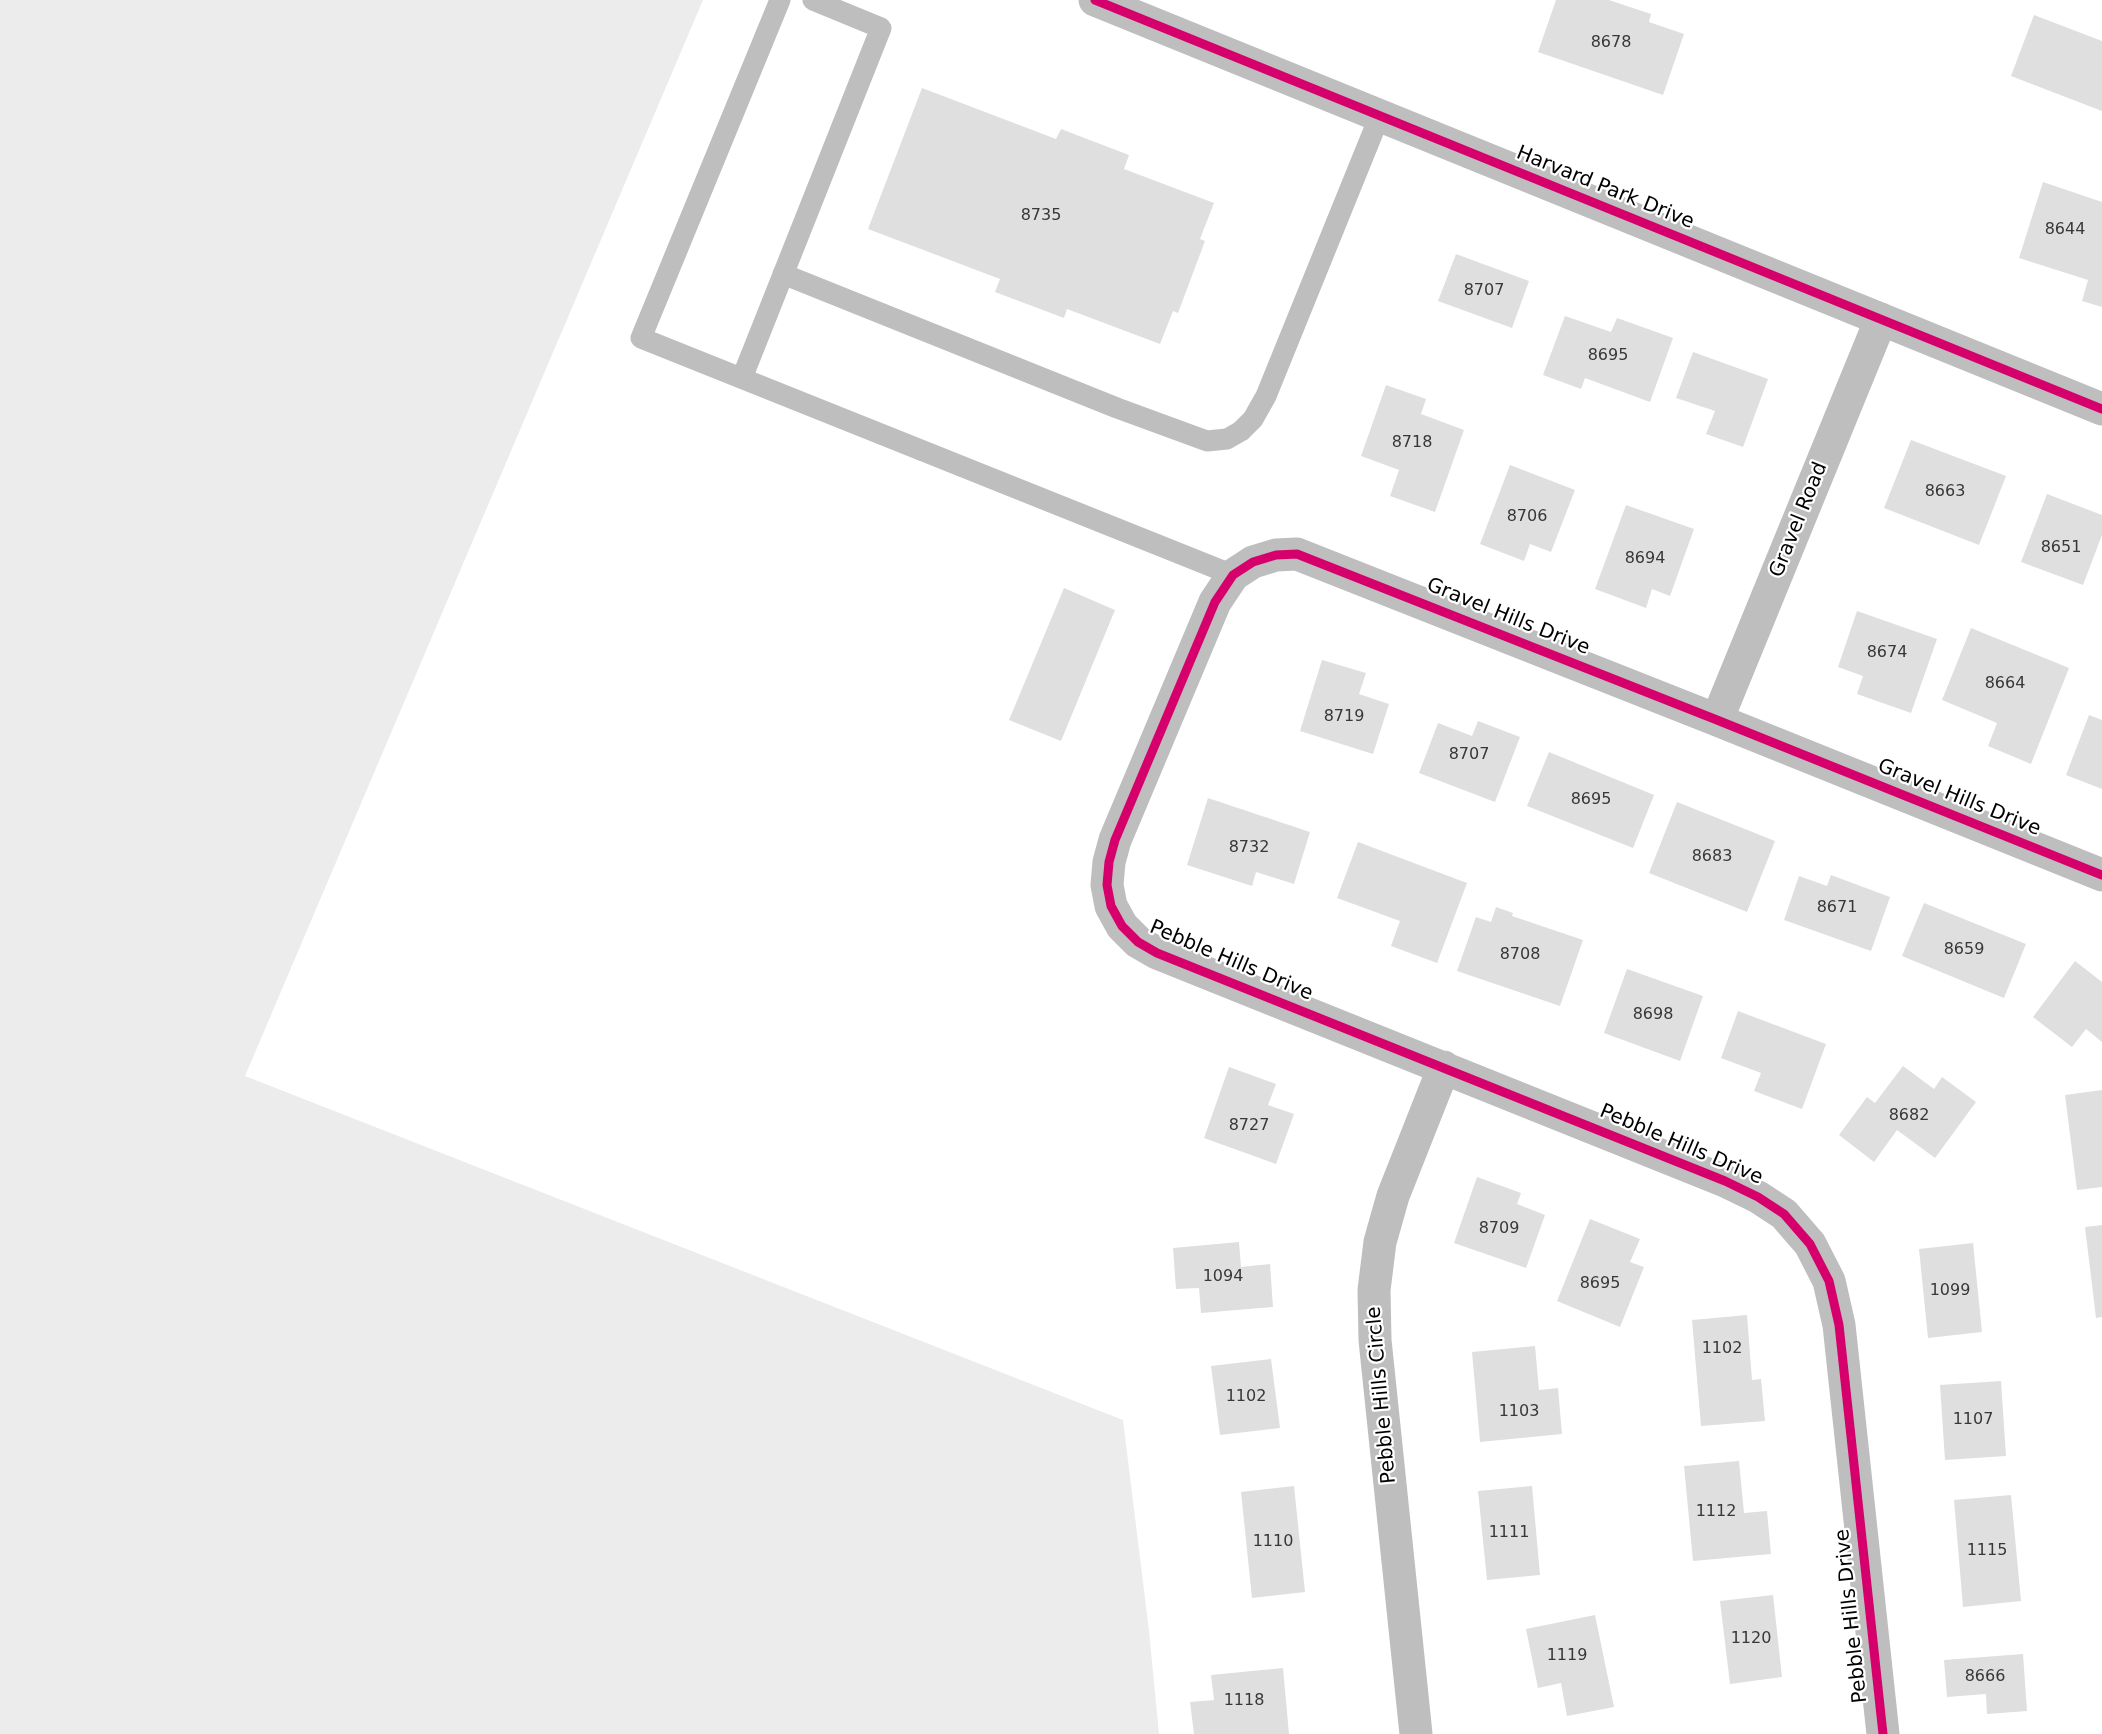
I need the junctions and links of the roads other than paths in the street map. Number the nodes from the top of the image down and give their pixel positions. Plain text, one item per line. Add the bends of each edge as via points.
1 (780, 0) edge
2 (813, 0) edge
3 (1095, 0) edge
4 (1380, 115) junction
5 (783, 274) junction
6 (1881, 319) junction
7 (742, 378) junction
8 (2102, 409) edge
9 (1233, 575) junction
10 (1717, 720) junction
11 (2102, 875) edge
12 (1112, 906) joint
13 (1444, 1067) junction
14 (1416, 1734) edge
15 (1883, 1734) edge

1 - 7 lane via 641,338
2 - 5 lane via 881,28
3 - 4 street, Harvard Park Drive
4 - 5 lane via 1266,396 1253,419 1227,439 1207,441 1128,412
4 - 6 street, Harvard Park Drive
5 - 7 lane
6 - 8 street, Harvard Park Drive
6 - 10 street, Gravel Road
7 - 9 lane
9 - 10 street, Gravel Hills Drive via 1253,562 1297,554
9 - 12 street, Gravel Hills Drive via 1215,602 1114,840 1107,885
10 - 11 street, Gravel Hills Drive
12 - 13 street, Pebble Hills Drive via 1122,926 1157,953
13 - 14 street, Pebble Hills Circle via 1393,1196 1380,1242 1374,1290 1375,1340
13 - 15 street, Pebble Hills Drive via 1725,1180 1784,1214 1810,1244 1829,1281 1839,1325

